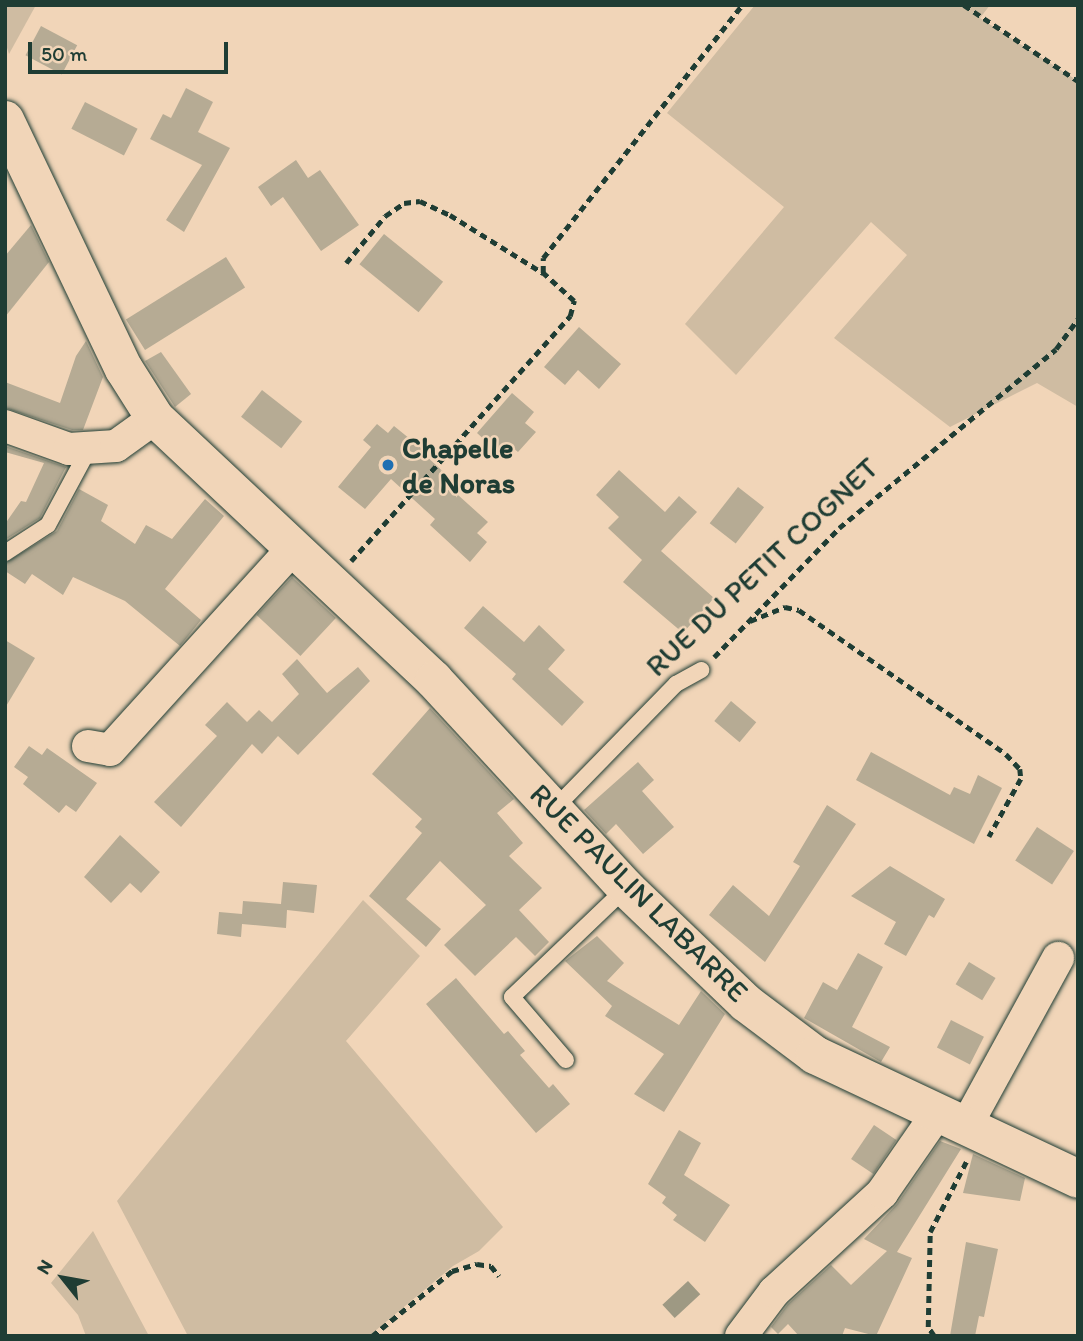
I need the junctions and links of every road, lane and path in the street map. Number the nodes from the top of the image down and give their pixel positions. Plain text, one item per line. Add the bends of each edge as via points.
1 (742, 5) edge
2 (964, 5) edge
3 (1078, 81) edge
4 (5, 120) edge
5 (346, 263) dead end
6 (543, 273) junction
7 (1078, 319) edge
8 (155, 418) junction
9 (5, 426) edge
10 (90, 447) junction
11 (294, 547) junction
12 (5, 553) edge
13 (331, 582) junction
14 (745, 623) junction
15 (701, 670) joint
16 (88, 746) dead end
17 (554, 808) junction
18 (989, 837) dead end
19 (626, 888) junction
20 (1058, 958) dead end
21 (566, 1060) dead end
22 (961, 1125) junction
23 (1078, 1179) edge
24 (499, 1276) dead end
25 (372, 1336) edge
26 (741, 1336) edge
27 (934, 1336) edge

1 - 6 path via 543,258
2 - 3 path
4 - 8 street, RUE PAULIN LABARRE via 124,369
5 - 6 path via 385,216 404,203 420,201
6 - 13 path via 574,301 570,316
7 - 14 path, RUE DU PETIT COGNET via 1056,349 839,528
8 - 10 street via 116,446
8 - 11 street, RUE PAULIN LABARRE
9 - 10 street via 69,449
10 - 12 lane via 48,525
11 - 13 street, RUE PAULIN LABARRE
11 - 16 street via 110,750
13 - 17 street, RUE PAULIN LABARRE via 434,680
14 - 15 path, RUE DU PETIT COGNET
14 - 18 path via 769,610 799,610 1006,754 1020,769 1021,779
15 - 17 lane, RUE DU PETIT COGNET via 676,684
17 - 19 street, RUE PAULIN LABARRE
19 - 21 lane via 512,996
19 - 22 street, RUE PAULIN LABARRE via 746,1003 815,1055
20 - 22 street
22 - 23 street, RUE PAULIN LABARRE
22 - 26 street via 774,1292
22 - 27 path via 930,1232 928,1327
24 - 25 path via 491,1266 477,1264 452,1271

